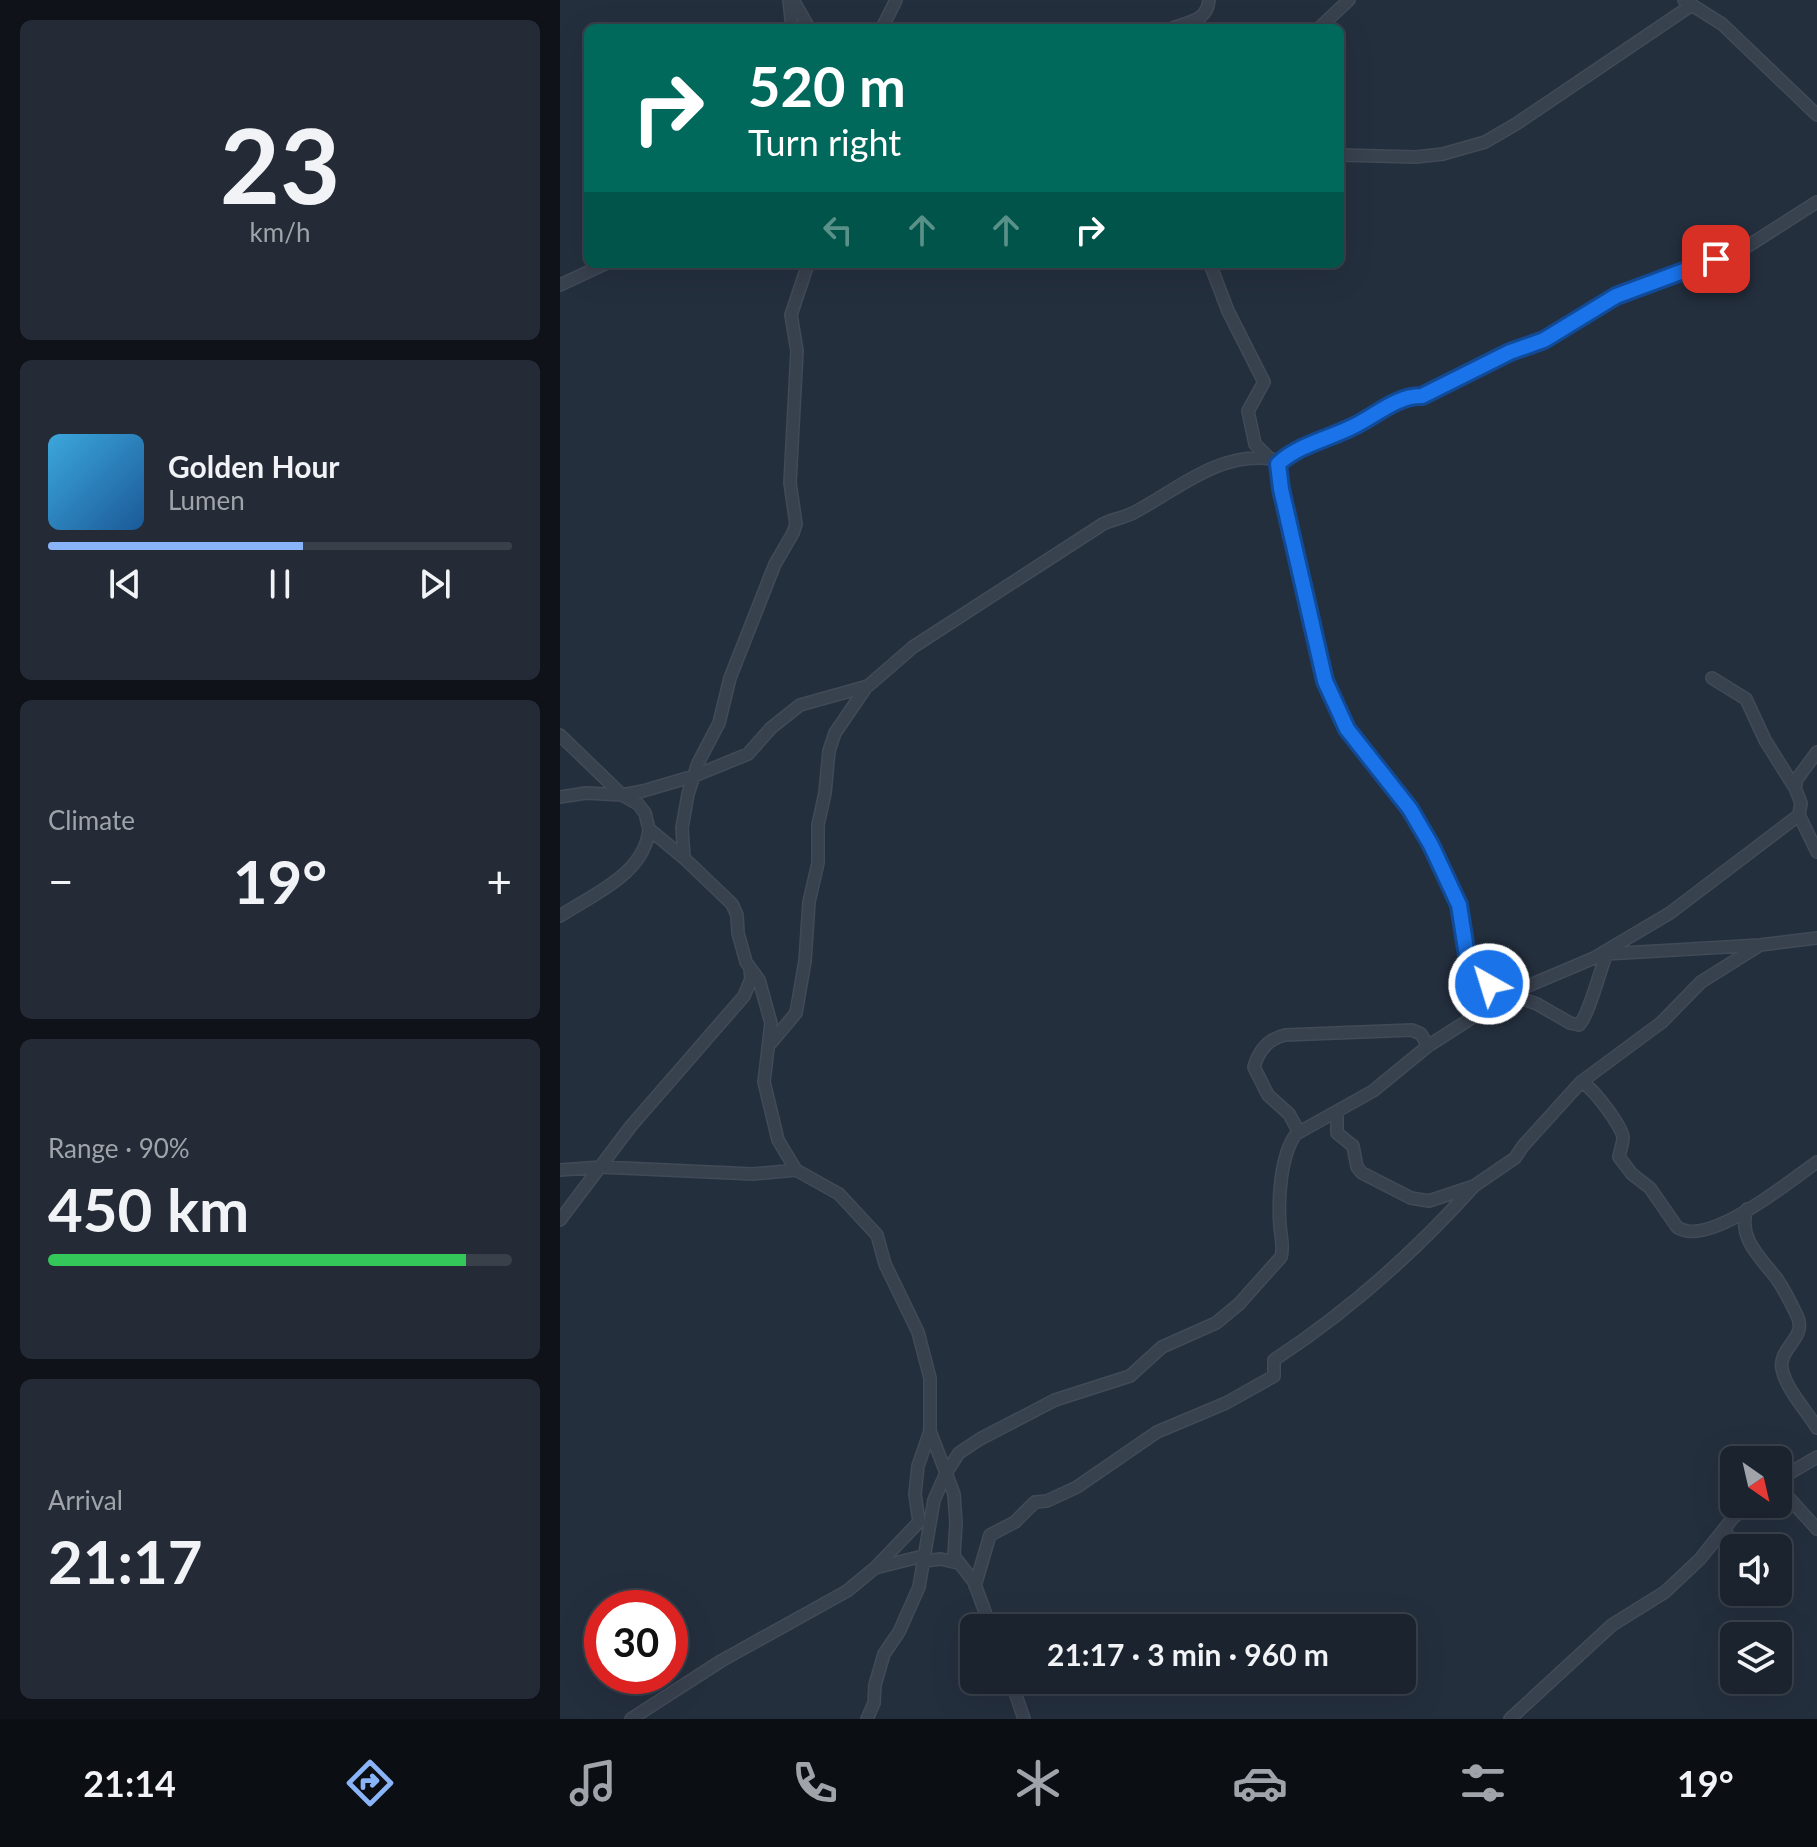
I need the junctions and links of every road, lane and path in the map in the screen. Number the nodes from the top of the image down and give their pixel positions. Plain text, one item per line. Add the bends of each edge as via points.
1 (791, 0) edge
2 (896, 0) edge
3 (1209, 0) edge
4 (1349, 0) edge
5 (1688, 2) edge
6 (792, 24) edge
7 (806, 24) edge
8 (884, 24) edge
9 (1183, 24) edge
10 (1323, 24) edge
11 (1817, 115) edge
12 (1344, 155) edge
13 (1817, 202) edge
14 (596, 268) edge
15 (807, 268) edge
16 (1212, 268) edge
17 (560, 285) edge
18 (1275, 462) junction
19 (1712, 678) dead end
20 (868, 686) junction
21 (560, 735) edge
22 (1817, 752) edge
23 (694, 776) junction
24 (1795, 788) junction
25 (622, 795) junction
26 (560, 797) edge
27 (1799, 815) junction
28 (649, 829) junction
29 (1817, 852) edge
30 (684, 858) junction
31 (560, 916) edge
32 (1817, 938) edge
33 (1760, 945) junction
34 (1607, 953) junction
35 (1594, 958) junction
36 (746, 962) junction
37 (1470, 975) junction
38 (759, 980) junction
39 (749, 989) junction
40 (1509, 994) junction
41 (1468, 1019) junction
42 (769, 1045) junction
43 (1428, 1046) junction
44 (1581, 1082) junction
45 (1337, 1114) junction
46 (1299, 1132) junction
47 (1817, 1162) edge
48 (601, 1167) junction
49 (560, 1170) edge
50 (796, 1170) junction
51 (1474, 1186) junction
52 (1747, 1209) junction
53 (560, 1220) edge
54 (1817, 1428) edge
55 (930, 1431) junction
56 (1817, 1457) edge
57 (1792, 1472) edge
58 (946, 1473) junction
59 (1792, 1501) edge
60 (1735, 1518) edge
61 (1817, 1529) edge
62 (1724, 1530) junction
63 (1727, 1534) edge
64 (924, 1561) junction
65 (958, 1563) junction
66 (875, 1568) junction
67 (975, 1589) junction
68 (985, 1614) edge
69 (1016, 1694) edge
70 (631, 1719) edge
71 (867, 1719) edge
72 (1024, 1719) edge
73 (1510, 1719) edge

1 - 6 street
1 - 7 street
2 - 8 street
3 - 9 street via 1202,17
4 - 10 street
5 - 11 street via 1722,24
5 - 12 street via 1485,142 1416,157
13 - 18 street via 1748,246 1616,296 1544,340
14 - 17 street
15 - 23 street via 791,315 797,351 790,483 796,524 768,581 730,678 719,723
16 - 18 street via 1264,382 1248,411 1255,444
18 - 20 street via 1260,458 1211,468 1103,524 898,657
18 - 37 street via 1330,694 1347,729 1410,809 1431,845 1459,905
19 - 24 street via 1746,699
20 - 23 street via 800,705 748,754
20 - 42 street via 837,729 829,751 796,1013
21 - 25 street
22 - 24 street
23 - 25 street
23 - 30 street via 682,828
24 - 27 street
25 - 26 street
25 - 28 street via 638,804
27 - 29 street
27 - 35 street via 1670,913
28 - 30 street
28 - 31 street via 641,854 628,871
30 - 36 street via 732,904
32 - 33 street
33 - 34 street
33 - 44 street via 1701,982 1662,1022
34 - 35 street
34 - 40 street via 1579,1025
35 - 40 street
36 - 38 street
36 - 39 street via 752,972
37 - 40 street
37 - 41 street
38 - 39 street
38 - 42 street via 771,1023
39 - 48 street
40 - 41 street
41 - 43 street
42 - 50 street via 763,1070 768,1103 778,1140
43 - 45 street
43 - 46 street via 1412,1030 1270,1040 1254,1067 1268,1095
44 - 51 street via 1515,1158
44 - 52 street via 1596,1093 1621,1131 1622,1163 1650,1188 1680,1230 1706,1230
45 - 46 street
45 - 51 street via 1337,1133 1353,1146 1357,1167 1366,1176 1420,1201
46 - 58 street via 1285,1164 1281,1257 1239,1304 1208,1328 1162,1347 1130,1376 1055,1400 980,1439 959,1453
47 - 52 street
48 - 49 street
48 - 50 street via 753,1174
48 - 53 street
50 - 55 street via 839,1194 877,1235 924,1352 930,1378
51 - 67 street via 1341,1314 1274,1360 1274,1376 1157,1432 1084,1483 1035,1502 1015,1522 990,1535
52 - 54 street via 1747,1237 1800,1323 1782,1371
55 - 58 street
55 - 66 street via 918,1466 919,1522
56 - 57 street
58 - 64 street via 932,1508
58 - 65 street via 954,1494 953,1550
59 - 61 street
60 - 62 street
62 - 63 street
62 - 73 street via 1665,1592 1612,1625
64 - 65 street
64 - 66 street via 919,1557
64 - 71 street via 919,1587 881,1662
65 - 67 street
66 - 70 street via 847,1591 746,1646
67 - 68 street
69 - 72 street

